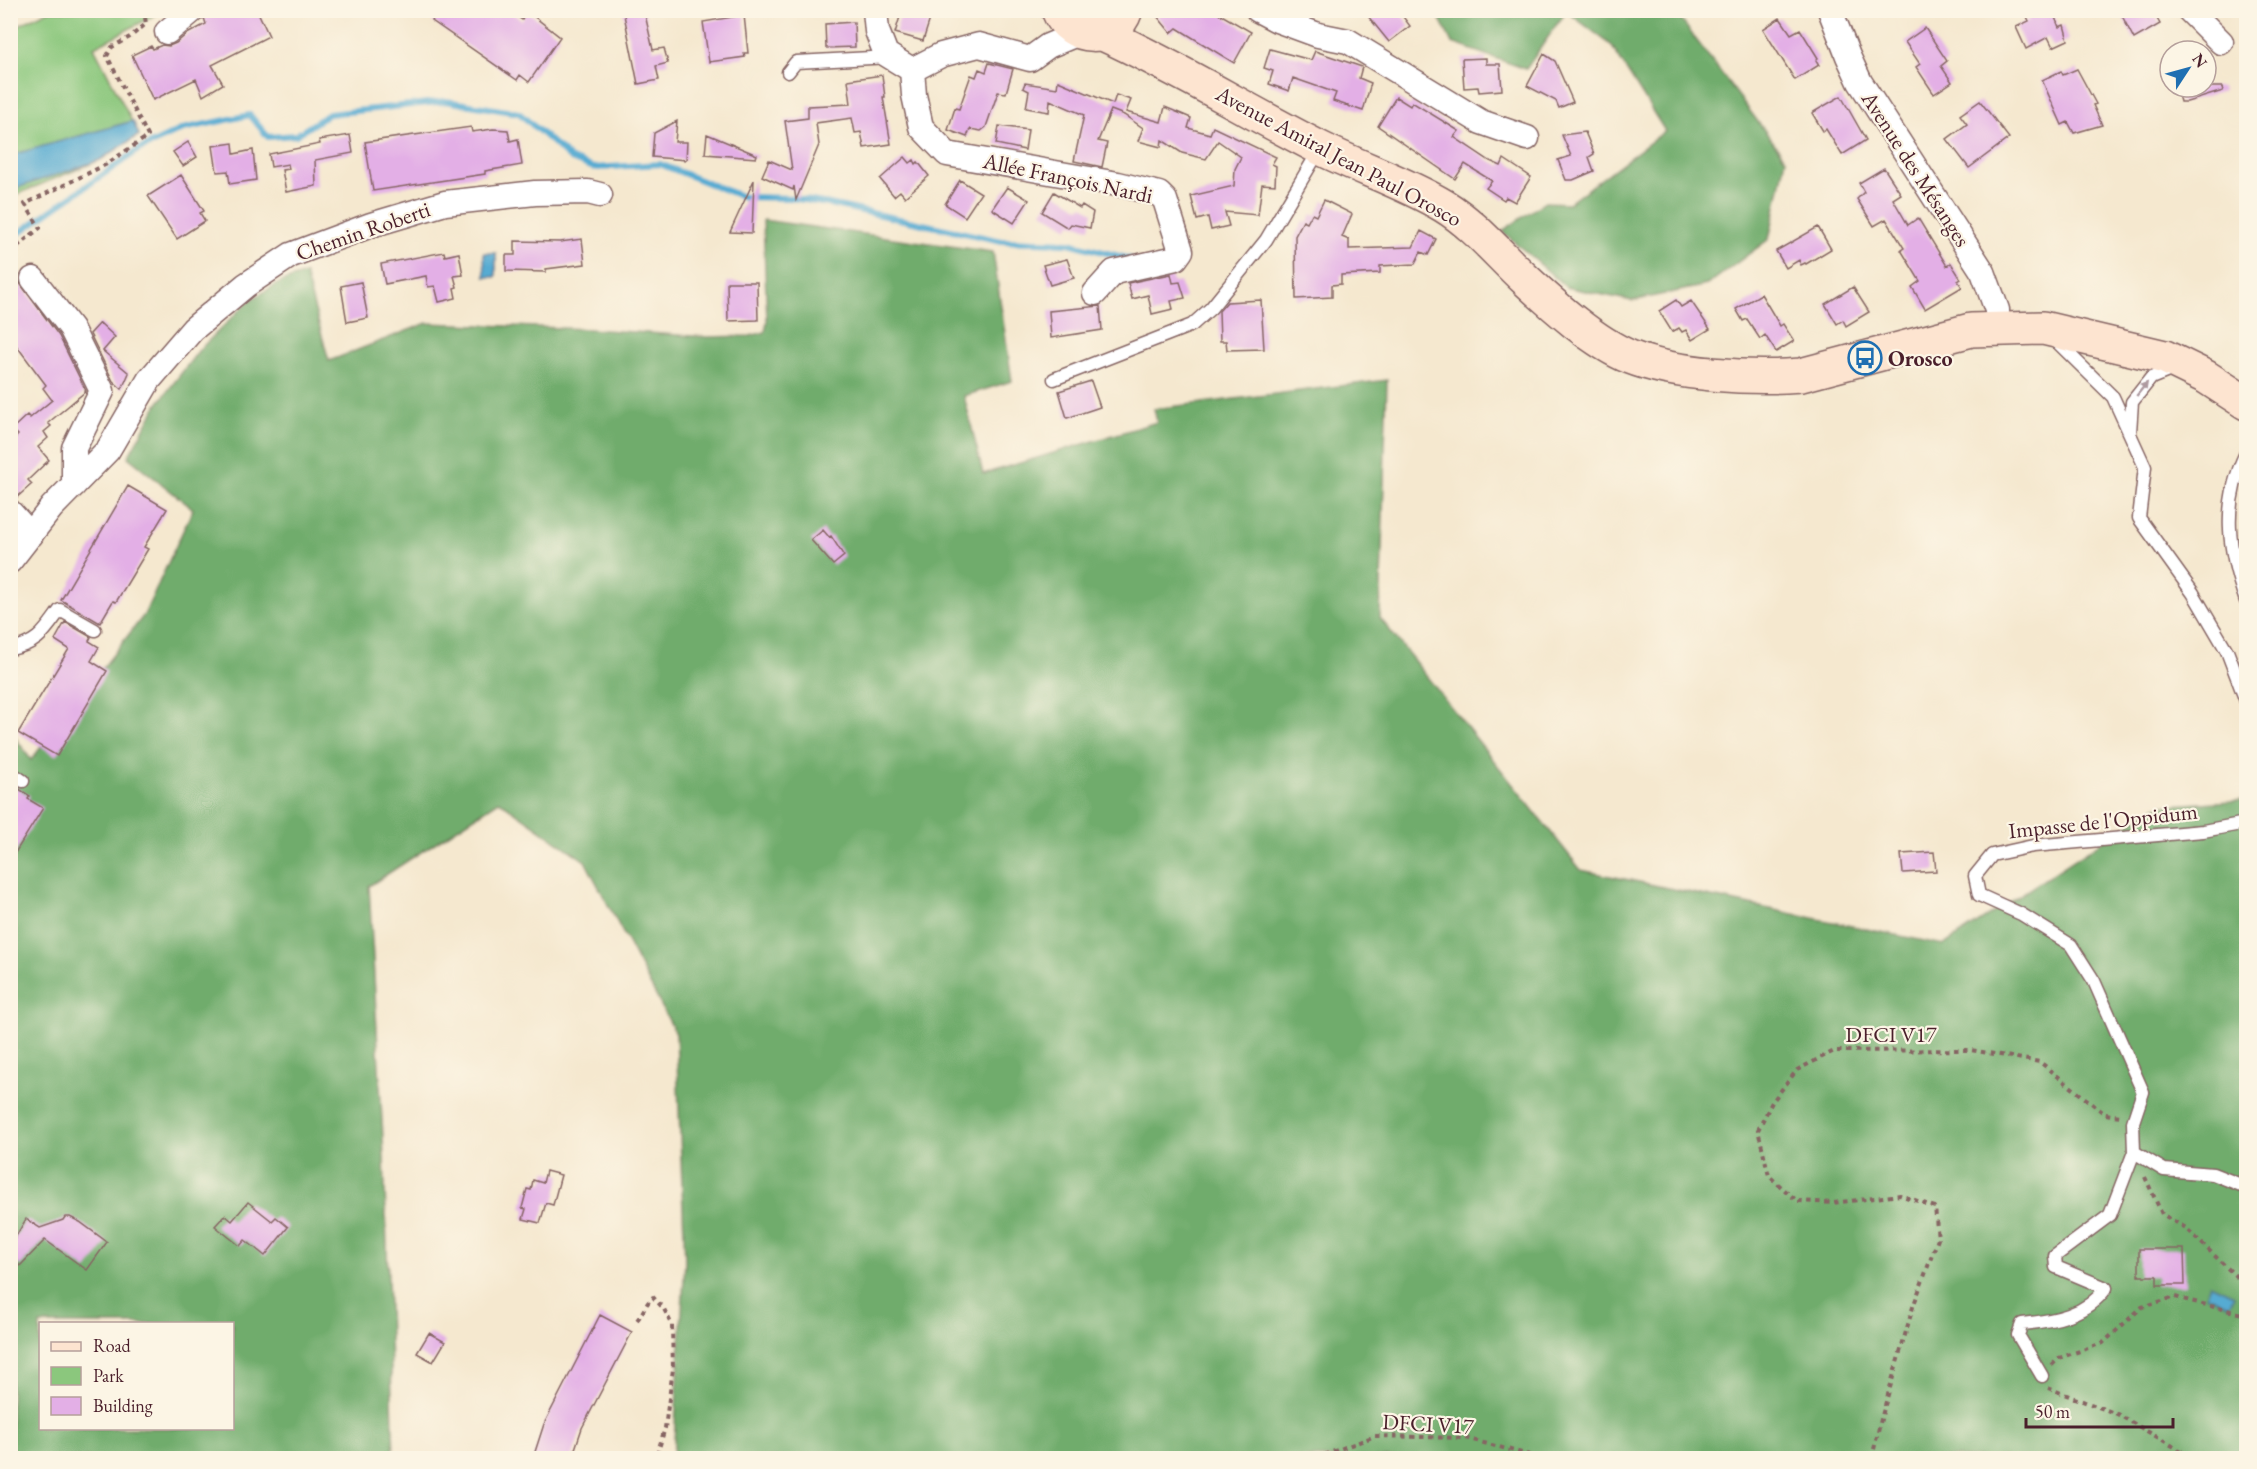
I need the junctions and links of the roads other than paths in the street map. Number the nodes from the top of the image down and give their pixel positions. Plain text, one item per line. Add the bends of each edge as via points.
1 (193, 10) edge
2 (875, 10) edge
3 (1258, 10) edge
4 (1830, 10) edge
5 (2189, 10) edge
6 (1092, 19) edge
7 (167, 32) dead end
8 (2221, 42) dead end
9 (892, 57) junction
10 (912, 70) junction
11 (788, 72) dead end
12 (1527, 138) dead end
13 (1321, 148) junction
14 (600, 195) dead end
15 (33, 279) dead end
16 (1095, 293) dead end
17 (1997, 328) junction
18 (2043, 328) junction
19 (2182, 366) junction
20 (1054, 379) dead end
21 (2247, 403) edge
22 (2130, 434) junction
23 (2247, 453) edge
24 (74, 485) junction
25 (10, 512) edge
26 (31, 535) junction
27 (10, 561) edge
28 (2247, 601) edge
29 (95, 630) dead end
30 (10, 649) edge
31 (2247, 701) edge
32 (10, 772) edge
33 (23, 781) dead end
34 (2247, 823) edge
35 (2134, 1152) junction
36 (2247, 1186) edge
37 (2042, 1376) road end

1 - 7 street
2 - 9 street via 877,31 886,54
3 - 12 street via 1318,35 1348,41 1481,122
4 - 17 street, Avenue des Mésanges via 1860,82 1983,272 1996,310
5 - 8 street
6 - 10 street via 1030,59 979,45 941,55
6 - 13 street, Avenue Amiral Jean Paul Orosco
9 - 10 street
9 - 11 lane via 796,62
10 - 16 street, Allée François Nardi via 921,127 947,154 1118,184 1159,194 1165,200 1180,251 1176,258 1114,272
13 - 17 street, Avenue Amiral Jean Paul Orosco via 1442,206 1481,234 1526,279 1590,333 1628,356 1659,367 1772,377 1801,375 1971,330
13 - 20 lane via 1266,240 1211,308 1192,325
14 - 24 street, Chemin Roberti via 535,192 445,203 291,255 246,285 193,329 149,380 108,450
15 - 24 street via 71,328 102,391 74,448
17 - 18 street, Avenue Amiral Jean Paul Orosco
18 - 19 street, Avenue Amiral Jean Paul Orosco via 2165,357
18 - 22 lane via 2113,397
19 - 21 street, Avenue Amiral Jean Paul Orosco
22 -> 19 lane via 2132,402 2151,378
22 - 31 lane via 2145,467 2139,518 2193,593 2227,651
23 - 28 lane via 2234,484 2228,517 2233,559
24 - 26 street, Chemin Roberti
25 - 26 street
26 - 27 street, Chemin Roberti
29 - 30 lane via 60,610 28,645
32 - 33 lane
34 - 35 lane, Impasse de l'Oppidum via 2203,831 2033,846 1992,855 1975,876 1979,895 2021,914 2071,945 2094,981 2143,1092 2133,1122
35 - 36 lane via 2164,1170 2213,1174
35 - 37 lane via 2110,1215 2055,1256 2056,1267 2106,1288 2098,1300 2076,1313 2022,1324 2018,1335

